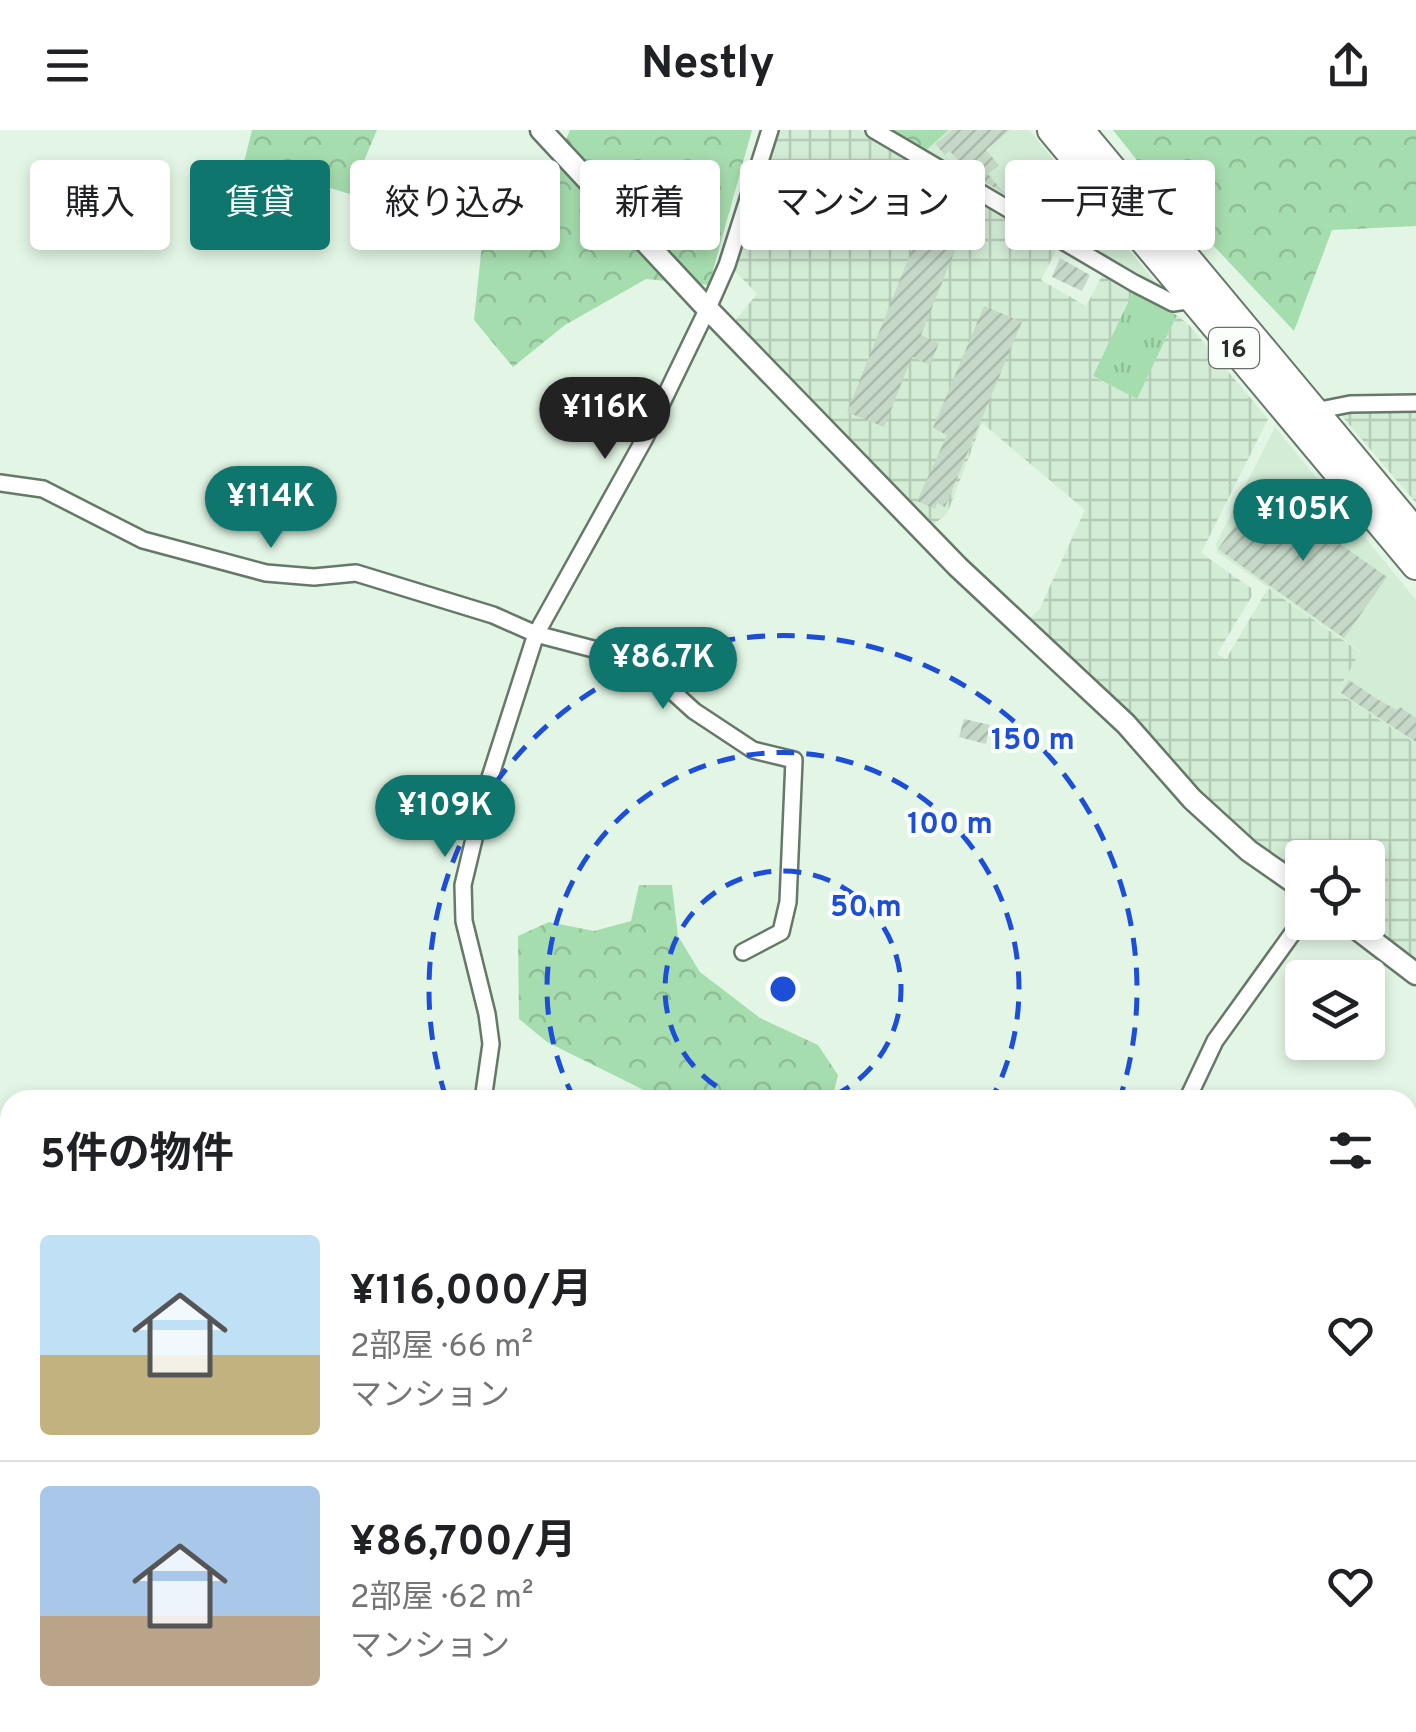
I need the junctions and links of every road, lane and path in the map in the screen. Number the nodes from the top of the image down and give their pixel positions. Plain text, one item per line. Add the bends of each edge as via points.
1 (540, 130) edge
2 (770, 130) edge
3 (874, 130) edge
4 (1052, 130) edge
5 (1079, 130) edge
6 (1194, 300) junction
7 (708, 308) junction
8 (1416, 404) edge
9 (1315, 412) junction
10 (0, 483) edge
11 (1416, 534) edge
12 (1416, 565) edge
13 (536, 634) junction
14 (1285, 876) edge
15 (1288, 940) edge
16 (1372, 940) edge
17 (743, 952) dead end
18 (1416, 974) edge
19 (484, 1090) edge
20 (1192, 1090) edge

1 - 7 street
2 - 7 street
3 - 6 street via 1134,283 1173,303
4 - 6 highway, 16
5 - 9 highway, 16
6 - 12 highway, 16
7 - 13 street
7 - 14 street via 958,567 1126,724 1192,799
8 - 9 street via 1350,404
9 - 11 highway, 16
10 - 13 street via 44,489 143,540 266,573 356,573
13 - 17 street via 638,661 752,750 794,760 781,932
13 - 19 street via 484,793 463,885 464,921 491,1044
15 - 20 street via 1215,1041
16 - 18 street

